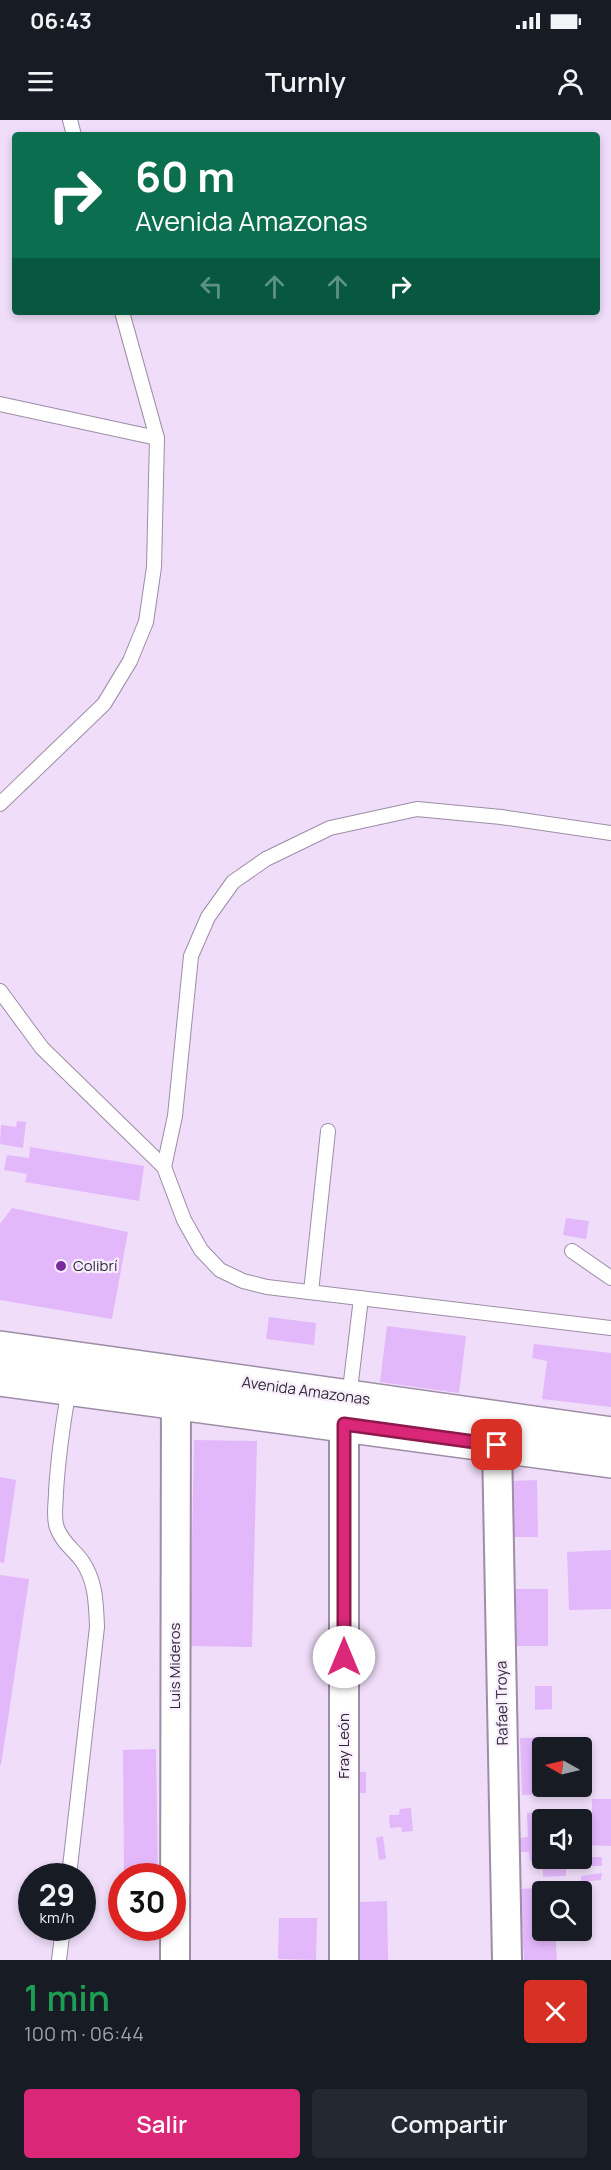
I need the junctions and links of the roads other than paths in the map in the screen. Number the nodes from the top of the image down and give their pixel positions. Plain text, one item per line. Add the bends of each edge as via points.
1 (123, 315) edge
2 (0, 404) edge
3 (156, 438) junction
4 (0, 804) edge
5 (611, 833) edge
6 (0, 992) edge
7 (328, 1131) dead end
8 (164, 1167) junction
9 (572, 1251) dead end
10 (611, 1278) edge
11 (311, 1292) junction
12 (361, 1298) junction
13 (611, 1328) edge
14 (0, 1348) edge
15 (0, 1379) edge
16 (176, 1387) junction
17 (69, 1388) junction
18 (346, 1411) junction
19 (611, 1434) edge
20 (497, 1445) junction
21 (611, 1461) edge
22 (70, 1863) edge
23 (61, 1941) edge
24 (59, 1960) edge
25 (175, 1960) edge
26 (344, 1960) edge
27 (507, 1960) edge

1 - 3 lane
2 - 3 lane
3 - 4 lane via 154,567 146,622 130,662 104,704
5 - 8 lane via 417,809 330,828 266,859 233,882 208,916 191,956 175,1116
6 - 8 lane via 42,1048
7 - 11 lane
8 - 11 lane via 184,1221 201,1250 220,1270 267,1287
9 - 10 lane
11 - 12 lane
12 - 13 lane
12 - 18 lane
14 - 16 main road, Avenida Amazonas
15 - 17 main road, Avenida Amazonas
16 - 17 main road, Avenida Amazonas
16 - 18 main road, Avenida Amazonas
16 - 25 street, Luis Mideros
17 - 22 lane via 58,1451 55,1515 63,1540 90,1575 97,1627
18 - 19 main road, Avenida Amazonas
18 - 20 main road, Avenida Amazonas
18 - 26 street, Fray León
20 - 21 main road, Avenida Amazonas
20 - 27 street, Rafael Troya
23 - 24 lane

